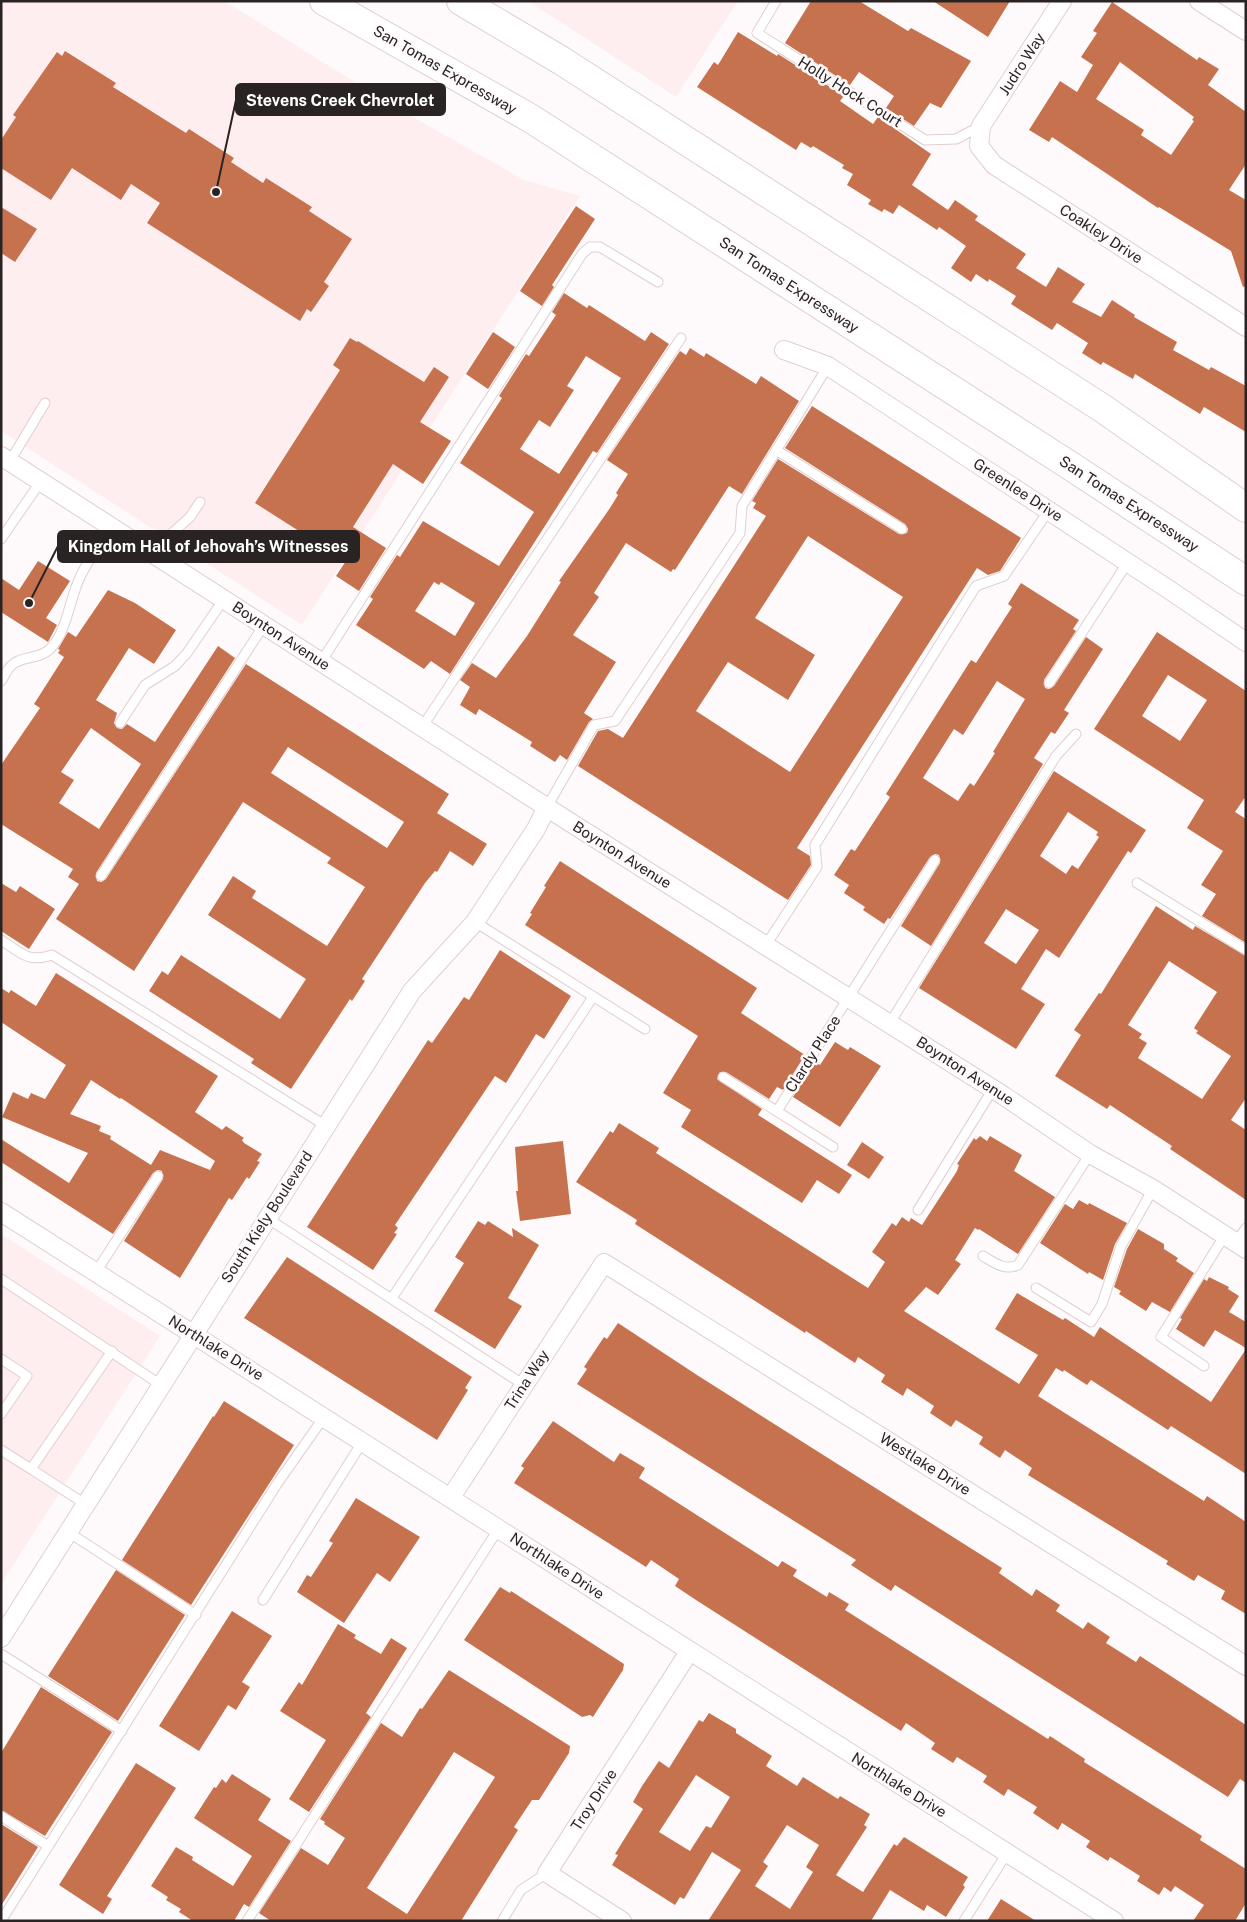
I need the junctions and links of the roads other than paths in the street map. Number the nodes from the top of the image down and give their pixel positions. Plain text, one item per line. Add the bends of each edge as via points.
1 (324, 1) edge
2 (460, 1) edge
3 (776, 1) edge
4 (1062, 1) edge
5 (1199, 1) edge
6 (1246, 31) edge
7 (982, 126) junction
8 (658, 282) dead end
9 (1246, 327) edge
10 (681, 338) dead end
11 (784, 350) dead end
12 (828, 366) junction
13 (45, 403) dead end
14 (776, 450) junction
15 (6, 458) edge
16 (41, 481) junction
17 (200, 502) dead end
18 (1246, 508) edge
19 (1049, 510) junction
20 (108, 524) junction
21 (902, 529) dead end
22 (1, 539) edge
23 (151, 552) junction
24 (1128, 562) junction
25 (1246, 581) edge
26 (224, 599) junction
27 (264, 625) junction
28 (1246, 642) edge
29 (321, 662) junction
30 (1, 682) edge
31 (1049, 683) dead end
32 (120, 723) dead end
33 (422, 727) junction
34 (1076, 734) dead end
35 (547, 807) junction
36 (935, 860) dead end
37 (101, 876) dead end
38 (1137, 883) dead end
39 (475, 922) junction
40 (1, 940) edge
41 (766, 945) junction
42 (1246, 950) edge
43 (593, 997) junction
44 (850, 998) junction
45 (890, 1023) junction
46 (645, 1029) dead end
47 (723, 1077) dead end
48 (993, 1089) junction
49 (777, 1111) junction
50 (326, 1126) junction
51 (833, 1147) dead end
52 (1090, 1154) junction
53 (158, 1176) dead end
54 (1153, 1189) junction
55 (918, 1210) dead end
56 (1, 1212) edge
57 (267, 1218) junction
58 (1238, 1239) edge
59 (983, 1256) dead end
60 (604, 1263) joint
61 (96, 1272) junction
62 (1, 1280) edge
63 (1036, 1288) dead end
64 (392, 1298) junction
65 (193, 1333) junction
66 (112, 1351) junction
67 (1, 1359) edge
68 (1204, 1366) dead end
69 (160, 1385) junction
70 (524, 1385) junction
71 (1, 1414) edge
72 (324, 1417) junction
73 (363, 1441) junction
74 (1, 1450) edge
75 (31, 1469) junction
76 (451, 1497) junction
77 (85, 1504) junction
78 (499, 1528) junction
79 (68, 1532) junction
80 (264, 1600) dead end
81 (196, 1615) junction
82 (1, 1638) edge
83 (689, 1652) junction
84 (1, 1654) edge
85 (1246, 1666) edge
86 (122, 1731) junction
87 (1, 1816) edge
88 (48, 1846) junction
89 (1007, 1853) junction
90 (547, 1873) junction
91 (1, 1921) edge
92 (247, 1921) edge
93 (502, 1921) edge
94 (622, 1921) edge
95 (964, 1921) edge
96 (1114, 1921) edge

1 - 25 highway, San Tomas Expressway via 530,118
2 - 18 highway via 562,61 1093,403
3 - 7 lane, Holly Hock Court via 756,33 925,140 956,139
4 - 7 street, Judro Way
5 - 6 street
7 - 9 street, Coakley Drive via 979,146 994,165
8 - 29 lane via 600,247 590,247 582,254
10 - 33 lane
11 - 12 street, Greenlee Drive
12 - 14 lane
12 - 19 street, Greenlee Drive
13 - 15 lane
14 - 21 lane
14 - 35 lane via 742,506 740,533 615,721 594,725
15 - 16 street, Boynton Avenue
16 - 20 street, Boynton Avenue
16 - 22 lane
17 - 23 lane via 190,517
19 - 24 street, Greenlee Drive
19 - 41 lane via 1004,576 976,586 815,845 817,867
20 - 23 street, Boynton Avenue
20 - 30 lane via 81,575 69,602 67,619 51,648 40,656 12,665
23 - 26 street, Boynton Avenue
24 - 28 street, Greenlee Drive
24 - 31 lane
26 - 27 street, Boynton Avenue
26 - 32 lane via 187,653 175,666 145,685
27 - 29 street, Boynton Avenue
27 - 37 lane
29 - 33 street, Boynton Avenue
33 - 35 street, Boynton Avenue
34 - 45 lane via 1056,756
35 - 39 street, South Kiely Boulevard via 536,830
35 - 41 street, Boynton Avenue
36 - 44 lane, Clardy Place
38 - 42 lane
39 - 43 lane
39 - 50 street, South Kiely Boulevard via 412,991
40 - 50 lane via 31,959 52,955
41 - 44 street, Boynton Avenue
43 - 46 lane
43 - 64 lane
44 - 45 street, Boynton Avenue
44 - 49 lane, Clardy Place
45 - 48 street, Boynton Avenue
47 - 49 lane
48 - 52 street, Boynton Avenue
48 - 55 lane
49 - 51 lane
50 - 57 street, South Kiely Boulevard
52 - 54 street, Boynton Avenue
52 - 59 lane via 1018,1264 1011,1268 1002,1267
53 - 61 lane
54 - 58 street, Boynton Avenue
54 - 63 lane via 1121,1246 1102,1304 1090,1322
56 - 61 street, Northlake Drive
57 - 64 lane
57 - 65 street, South Kiely Boulevard
58 - 68 lane via 1161,1337
60 - 70 street, Trina Way
60 - 85 street, Westlake Drive
61 - 65 street, Northlake Drive
62 - 66 lane
64 - 70 lane
65 - 69 street, South Kiely Boulevard
65 - 72 street, Northlake Drive
66 - 69 lane
66 - 75 lane
67 - 71 lane via 27,1376
69 - 77 street, South Kiely Boulevard
70 - 76 street, Trina Way
72 - 73 street, Northlake Drive
72 - 81 lane
73 - 76 street, Northlake Drive
73 - 80 lane
74 - 75 lane
75 - 77 lane
76 - 78 street, Northlake Drive
77 - 79 street, South Kiely Boulevard
78 - 83 street, Northlake Drive
78 - 92 lane
79 - 81 lane
79 - 82 street, South Kiely Boulevard
81 - 86 lane
83 - 89 street, Northlake Drive
83 - 90 street, Troy Drive
84 - 86 lane
86 - 88 lane
87 - 88 lane
88 - 91 lane
89 - 95 lane
89 - 96 street, Northlake Drive
90 - 93 lane via 521,1890
90 - 94 street

